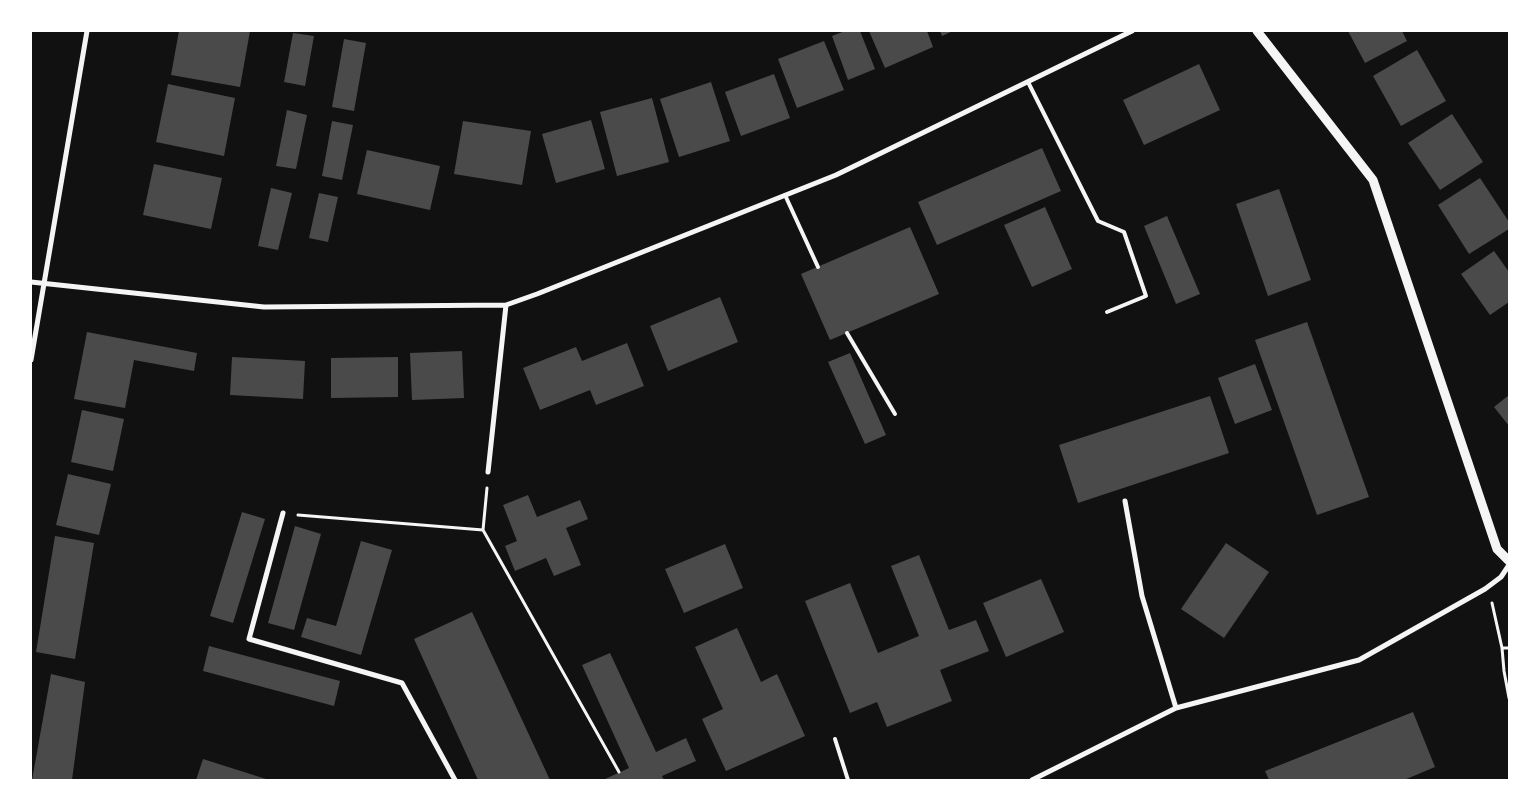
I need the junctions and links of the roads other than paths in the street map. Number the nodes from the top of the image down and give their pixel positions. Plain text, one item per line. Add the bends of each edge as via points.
1 (87, 31) edge
2 (1132, 31) edge
3 (1257, 31) edge
4 (1028, 82) junction
5 (786, 195) junction
6 (818, 267) dead end
7 (31, 282) edge
8 (45, 284) junction
9 (506, 304) junction
10 (1106, 312) dead end
11 (847, 333) dead end
12 (31, 360) edge
13 (895, 414) dead end
14 (488, 472) road end
15 (1125, 501) dead end
16 (283, 514) road end
17 (1509, 561) edge
18 (1509, 565) edge
19 (1176, 708) junction
20 (835, 738) dead end
21 (455, 780) edge
22 (848, 780) edge
23 (1032, 780) edge

1 - 8 street
2 - 4 street
3 - 17 street via 1373,180 1496,549
4 - 5 street via 836,175
4 - 10 lane via 1098,221 1124,232 1146,296
5 - 6 lane
5 - 9 street
7 - 8 street
8 - 9 street via 264,307
8 - 12 street
9 - 14 street
11 - 13 lane
15 - 19 street via 1142,596
16 - 21 street via 249,639 402,683
18 - 19 street via 1501,577 1486,589 1360,660
19 - 23 street
20 - 22 lane

